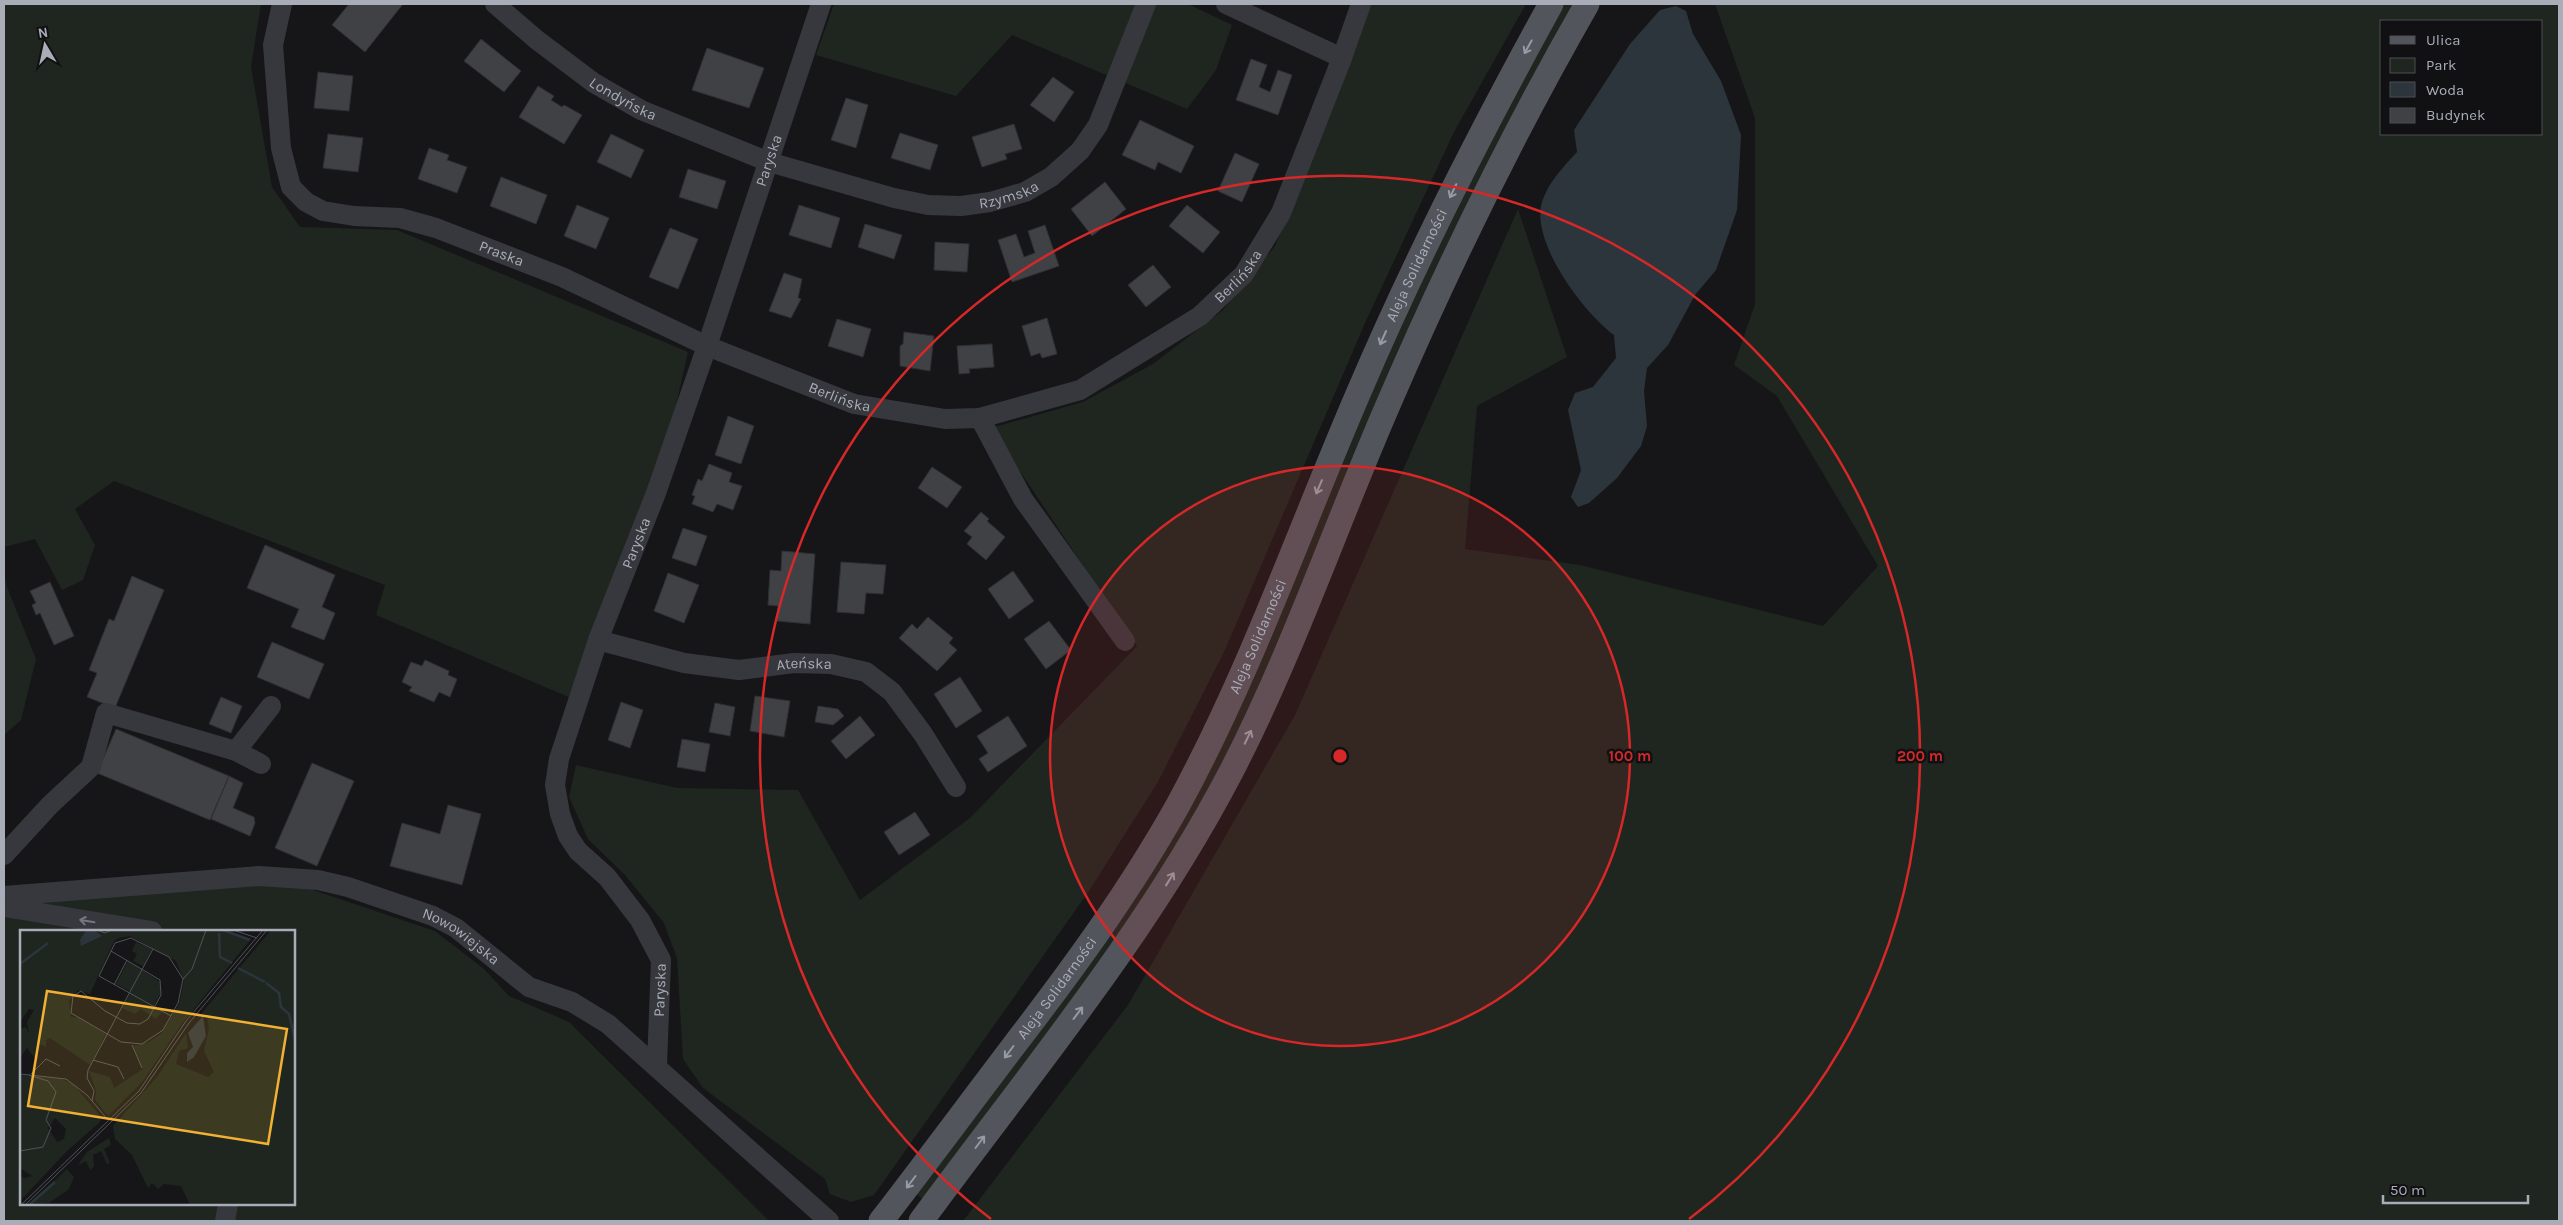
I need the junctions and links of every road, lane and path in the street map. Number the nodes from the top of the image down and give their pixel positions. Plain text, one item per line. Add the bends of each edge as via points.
1 (282, 4) edge
2 (495, 4) edge
3 (821, 4) edge
4 (1146, 4) edge
5 (1226, 4) edge
6 (1361, 4) edge
7 (1551, 4) edge
8 (1587, 4) edge
9 (1342, 58) junction
10 (769, 162) junction
11 (707, 346) junction
12 (980, 418) junction
13 (598, 640) junction
14 (1124, 641) dead end
15 (270, 706) dead end
16 (236, 751) junction
17 (262, 764) dead end
18 (956, 787) dead end
19 (4, 855) edge
20 (4, 896) edge
21 (4, 907) edge
22 (146, 930) edge
23 (657, 1065) junction
24 (228, 1205) edge
25 (224, 1221) edge
26 (829, 1221) edge
27 (881, 1221) edge
28 (920, 1221) edge

1 - 11 street, Praska via 274,45 281,148 291,187 306,202 323,211 400,218 436,228 562,277
2 - 10 street, Londyńska via 594,83 641,110
3 - 10 street, Paryska
4 - 10 street, Rzymska via 1098,125 1080,151 1051,177 1025,192 961,206 928,205
5 - 9 street
6 - 9 street, Berlińska
7 -> 27 main road, Aleja Solidarności via 1470,155 1411,277 1243,672 1177,805 1128,888 1084,952
28 -> 8 main road, Aleja Solidarności via 1110,970 1206,819 1270,691 1389,402 1440,289 1535,99
9 - 12 street, Berlińska via 1281,213 1244,274 1200,316 1080,390
10 - 11 street, Paryska
11 - 12 street, Berlińska via 854,404 918,416
11 - 13 street, Paryska via 656,493
12 - 14 street via 1023,499
13 - 18 street, Ateńska via 684,663 739,670 794,663 831,664 866,672 892,692
13 - 23 street, Paryska via 559,759 555,785 568,836 578,851 607,877 640,920 661,960
15 - 16 street
16 - 17 street
16 - 19 street via 106,713 91,767
20 - 23 street, Nowowiejska via 259,876 318,880 348,887 432,916 456,928 529,987 590,1011
22 -> 21 street
23 - 26 street, Nowowiejska
24 - 25 street

